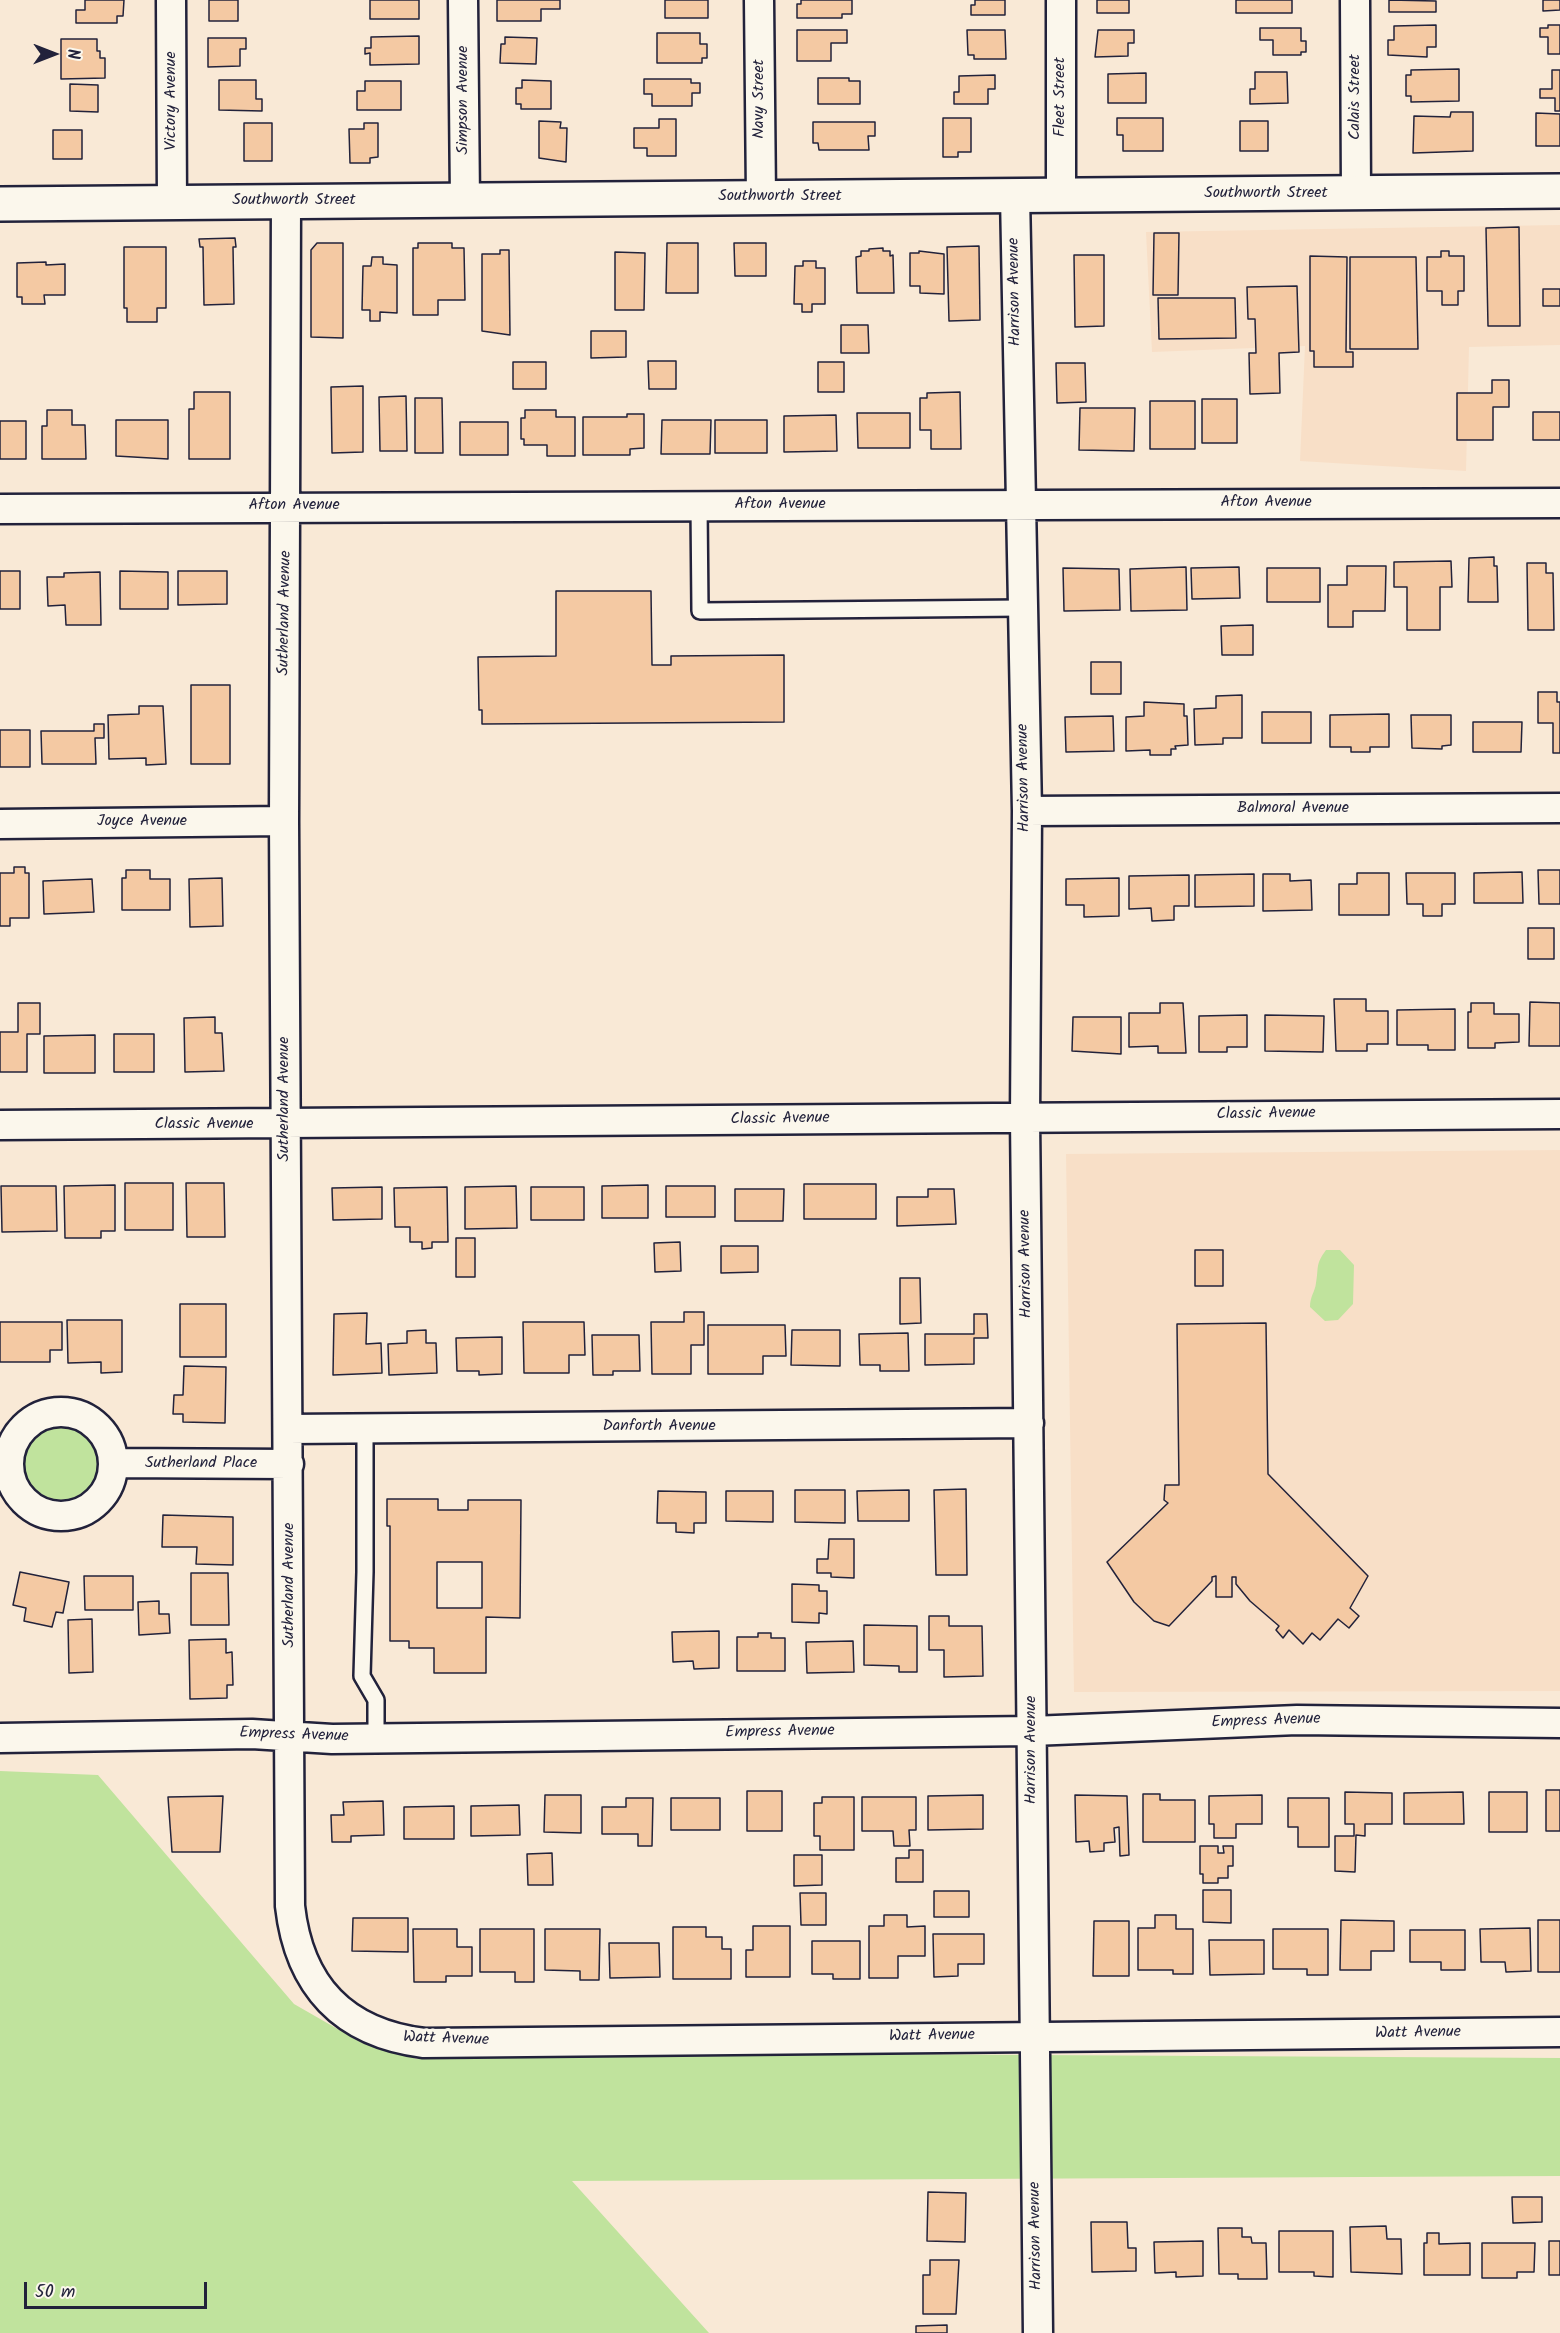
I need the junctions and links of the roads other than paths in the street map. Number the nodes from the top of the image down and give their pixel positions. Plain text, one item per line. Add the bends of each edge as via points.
1 (171, 0) edge
2 (463, 0) edge
3 (759, 0) edge
4 (1060, 0) edge
5 (1355, 0) edge
6 (1560, 191) edge
7 (1356, 193) junction
8 (1015, 195) junction
9 (1061, 195) junction
10 (761, 197) junction
11 (465, 200) junction
12 (286, 201) junction
13 (172, 202) junction
14 (0, 204) edge
15 (1560, 503) edge
16 (1019, 504) junction
17 (699, 505) junction
18 (287, 506) junction
19 (0, 509) edge
20 (1022, 608) junction
21 (1560, 807) edge
22 (1027, 811) junction
23 (284, 821) junction
24 (0, 824) edge
25 (1560, 1114) edge
26 (1025, 1118) junction
27 (0, 1125) edge
28 (285, 1125) junction
29 (1029, 1423) junction
30 (289, 1429) junction
31 (365, 1429) junction
32 (113, 1463) dead end
33 (289, 1464) junction
34 (1560, 1723) edge
35 (1032, 1731) junction
36 (291, 1736) junction
37 (0, 1738) edge
38 (376, 1738) junction
39 (320, 1991) joint
40 (1560, 2032) edge
41 (1034, 2036) junction
42 (1038, 2333) edge

1 - 13 street, Victory Avenue
2 - 11 street, Simpson Avenue
3 - 10 street, Navy Street
4 - 9 street, Fleet Street
5 - 7 street, Calais Street
6 - 7 main road, Southworth Street
7 - 9 main road, Southworth Street
8 - 9 main road, Southworth Street
8 - 10 main road, Southworth Street
8 - 16 street, Harrison Avenue
10 - 11 main road, Southworth Street
11 - 12 main road, Southworth Street
12 - 13 main road, Southworth Street
12 - 18 street, Sutherland Avenue
13 - 14 main road, Southworth Street
15 - 16 street, Afton Avenue
16 - 17 street, Afton Avenue
16 - 20 street, Harrison Avenue
17 - 18 street, Afton Avenue
17 - 20 lane via 700,610
18 - 19 street, Afton Avenue
18 - 23 street, Sutherland Avenue
20 - 22 street, Harrison Avenue
21 - 22 street, Balmoral Avenue
22 - 26 street, Harrison Avenue
23 - 24 street, Joyce Avenue
23 - 28 street, Sutherland Avenue
25 - 26 street, Classic Avenue
26 - 28 street, Classic Avenue
26 - 29 street, Harrison Avenue
27 - 28 street, Classic Avenue
28 - 30 street, Sutherland Avenue
29 - 31 street, Danforth Avenue
29 - 35 street, Harrison Avenue
30 - 31 street, Danforth Avenue
30 - 33 street, Sutherland Avenue
31 - 38 lane via 362,1676 376,1700
32 - 33 street, Sutherland Place
33 - 36 street, Sutherland Avenue
34 - 35 street, Empress Avenue via 1297,1720
35 - 38 street, Empress Avenue
35 - 41 street, Harrison Avenue
36 - 37 street, Empress Avenue
36 - 38 street, Empress Avenue
36 - 39 street, Sutherland Avenue via 290,1906 300,1958
39 - 41 street, Watt Avenue via 347,2016 375,2031 398,2040 424,2043
40 - 41 street, Watt Avenue
41 - 42 street, Harrison Avenue

